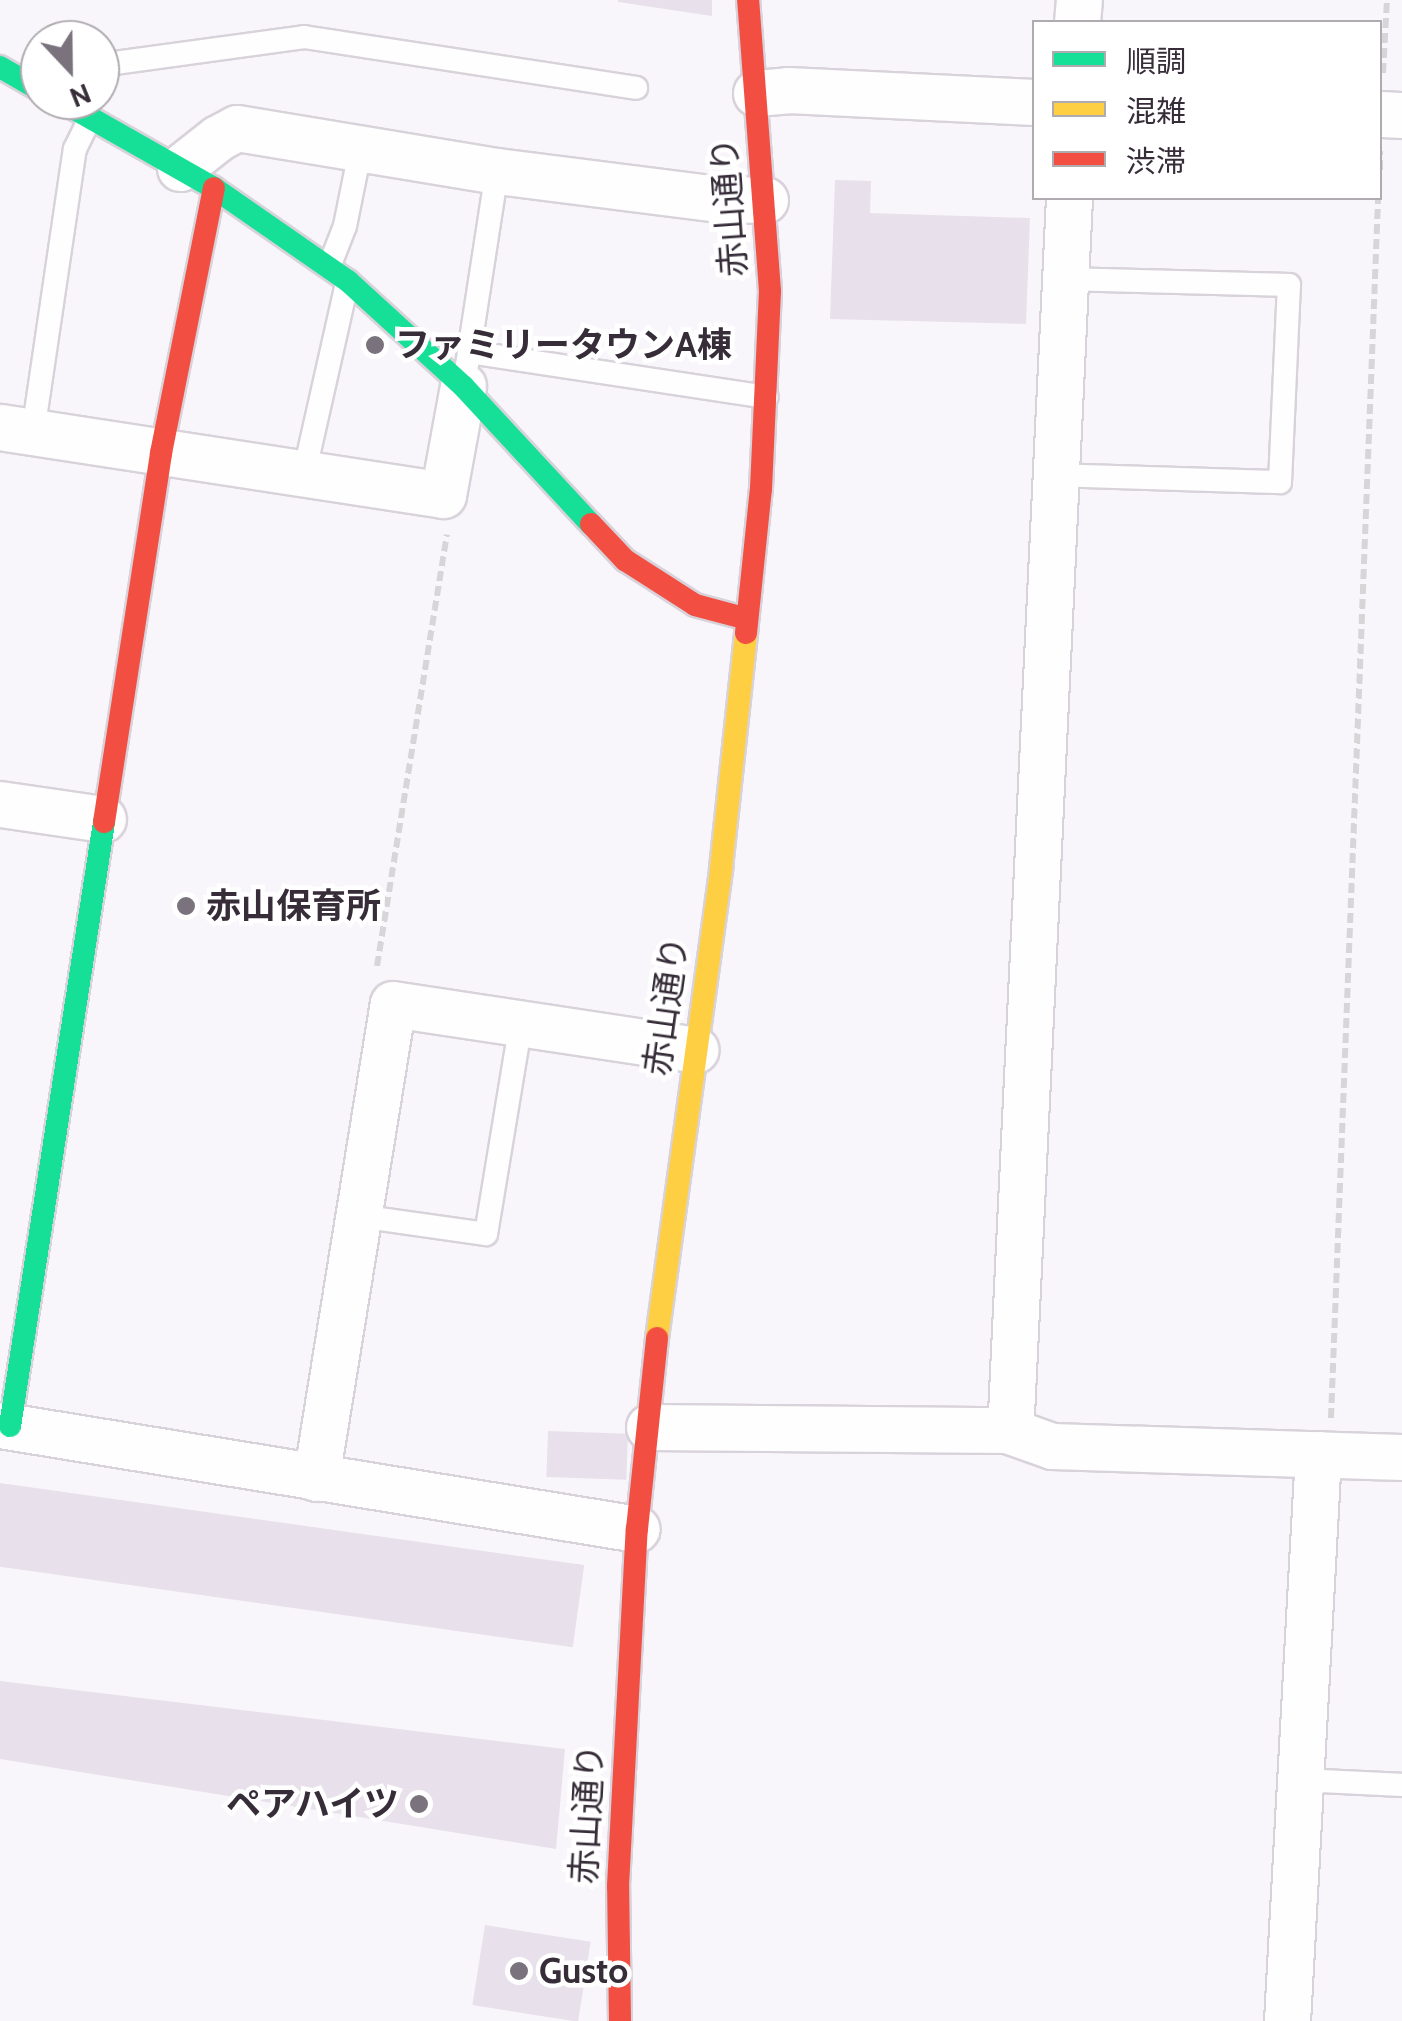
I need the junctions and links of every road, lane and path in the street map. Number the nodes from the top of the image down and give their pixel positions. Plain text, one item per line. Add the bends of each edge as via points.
1 (748, 0) edge
2 (120, 62) edge
3 (636, 88) dead end
4 (756, 93) junction
5 (1032, 102) edge
6 (89, 120) edge
7 (94, 120) edge
8 (361, 146) junction
9 (497, 170) junction
10 (197, 178) junction
11 (765, 200) junction
12 (1069, 200) edge
13 (1378, 200) edge
14 (338, 274) junction
15 (1065, 279) junction
16 (466, 369) junction
17 (767, 397) junction
18 (16, 430) edge
19 (161, 453) junction
20 (304, 474) junction
21 (1055, 475) junction
22 (744, 618) junction
23 (0, 804) edge
24 (103, 818) junction
25 (522, 1024) junction
26 (696, 1050) junction
27 (358, 1216) junction
28 (5, 1426) edge
29 (649, 1427) junction
30 (1007, 1430) junction
31 (1323, 1454) junction
32 (1402, 1456) edge
33 (316, 1478) junction
34 (637, 1529) junction
35 (1301, 1780) junction
36 (1402, 1785) edge
37 (620, 2021) edge
38 (1287, 2021) edge

1 - 4 street, 赤山通り
2 - 3 lane via 304,37
4 - 5 street
4 - 11 street, 赤山通り
6 - 18 lane via 74,149
7 - 10 street
8 - 9 street
8 - 10 street via 237,128 218,138
8 - 14 lane
9 - 11 street
9 - 16 lane
10 - 14 street
10 - 19 street
11 - 17 street, 赤山通り
12 - 15 street
13 - 31 path
14 - 16 street
14 - 20 lane
15 - 21 street
15 - 21 lane via 1290,285 1280,482
16 - 17 lane
16 - 20 street via 443,495
16 - 22 street via 625,560 695,605
17 - 22 street, 赤山通り
18 - 19 street
19 - 20 street
19 - 24 street
21 - 30 street
22 - 26 street, 赤山通り
23 - 24 street
24 - 28 street
25 - 26 street
25 - 27 lane via 486,1234
25 - 27 street via 393,1004
26 - 29 street, 赤山通り
27 - 33 street
28 - 33 street
29 - 30 street
29 - 34 street, 赤山通り
30 - 31 street via 1052,1446
31 - 32 street
31 - 35 street
33 - 34 street
34 - 37 street, 赤山通り via 618,1886
35 - 36 lane
35 - 38 street

